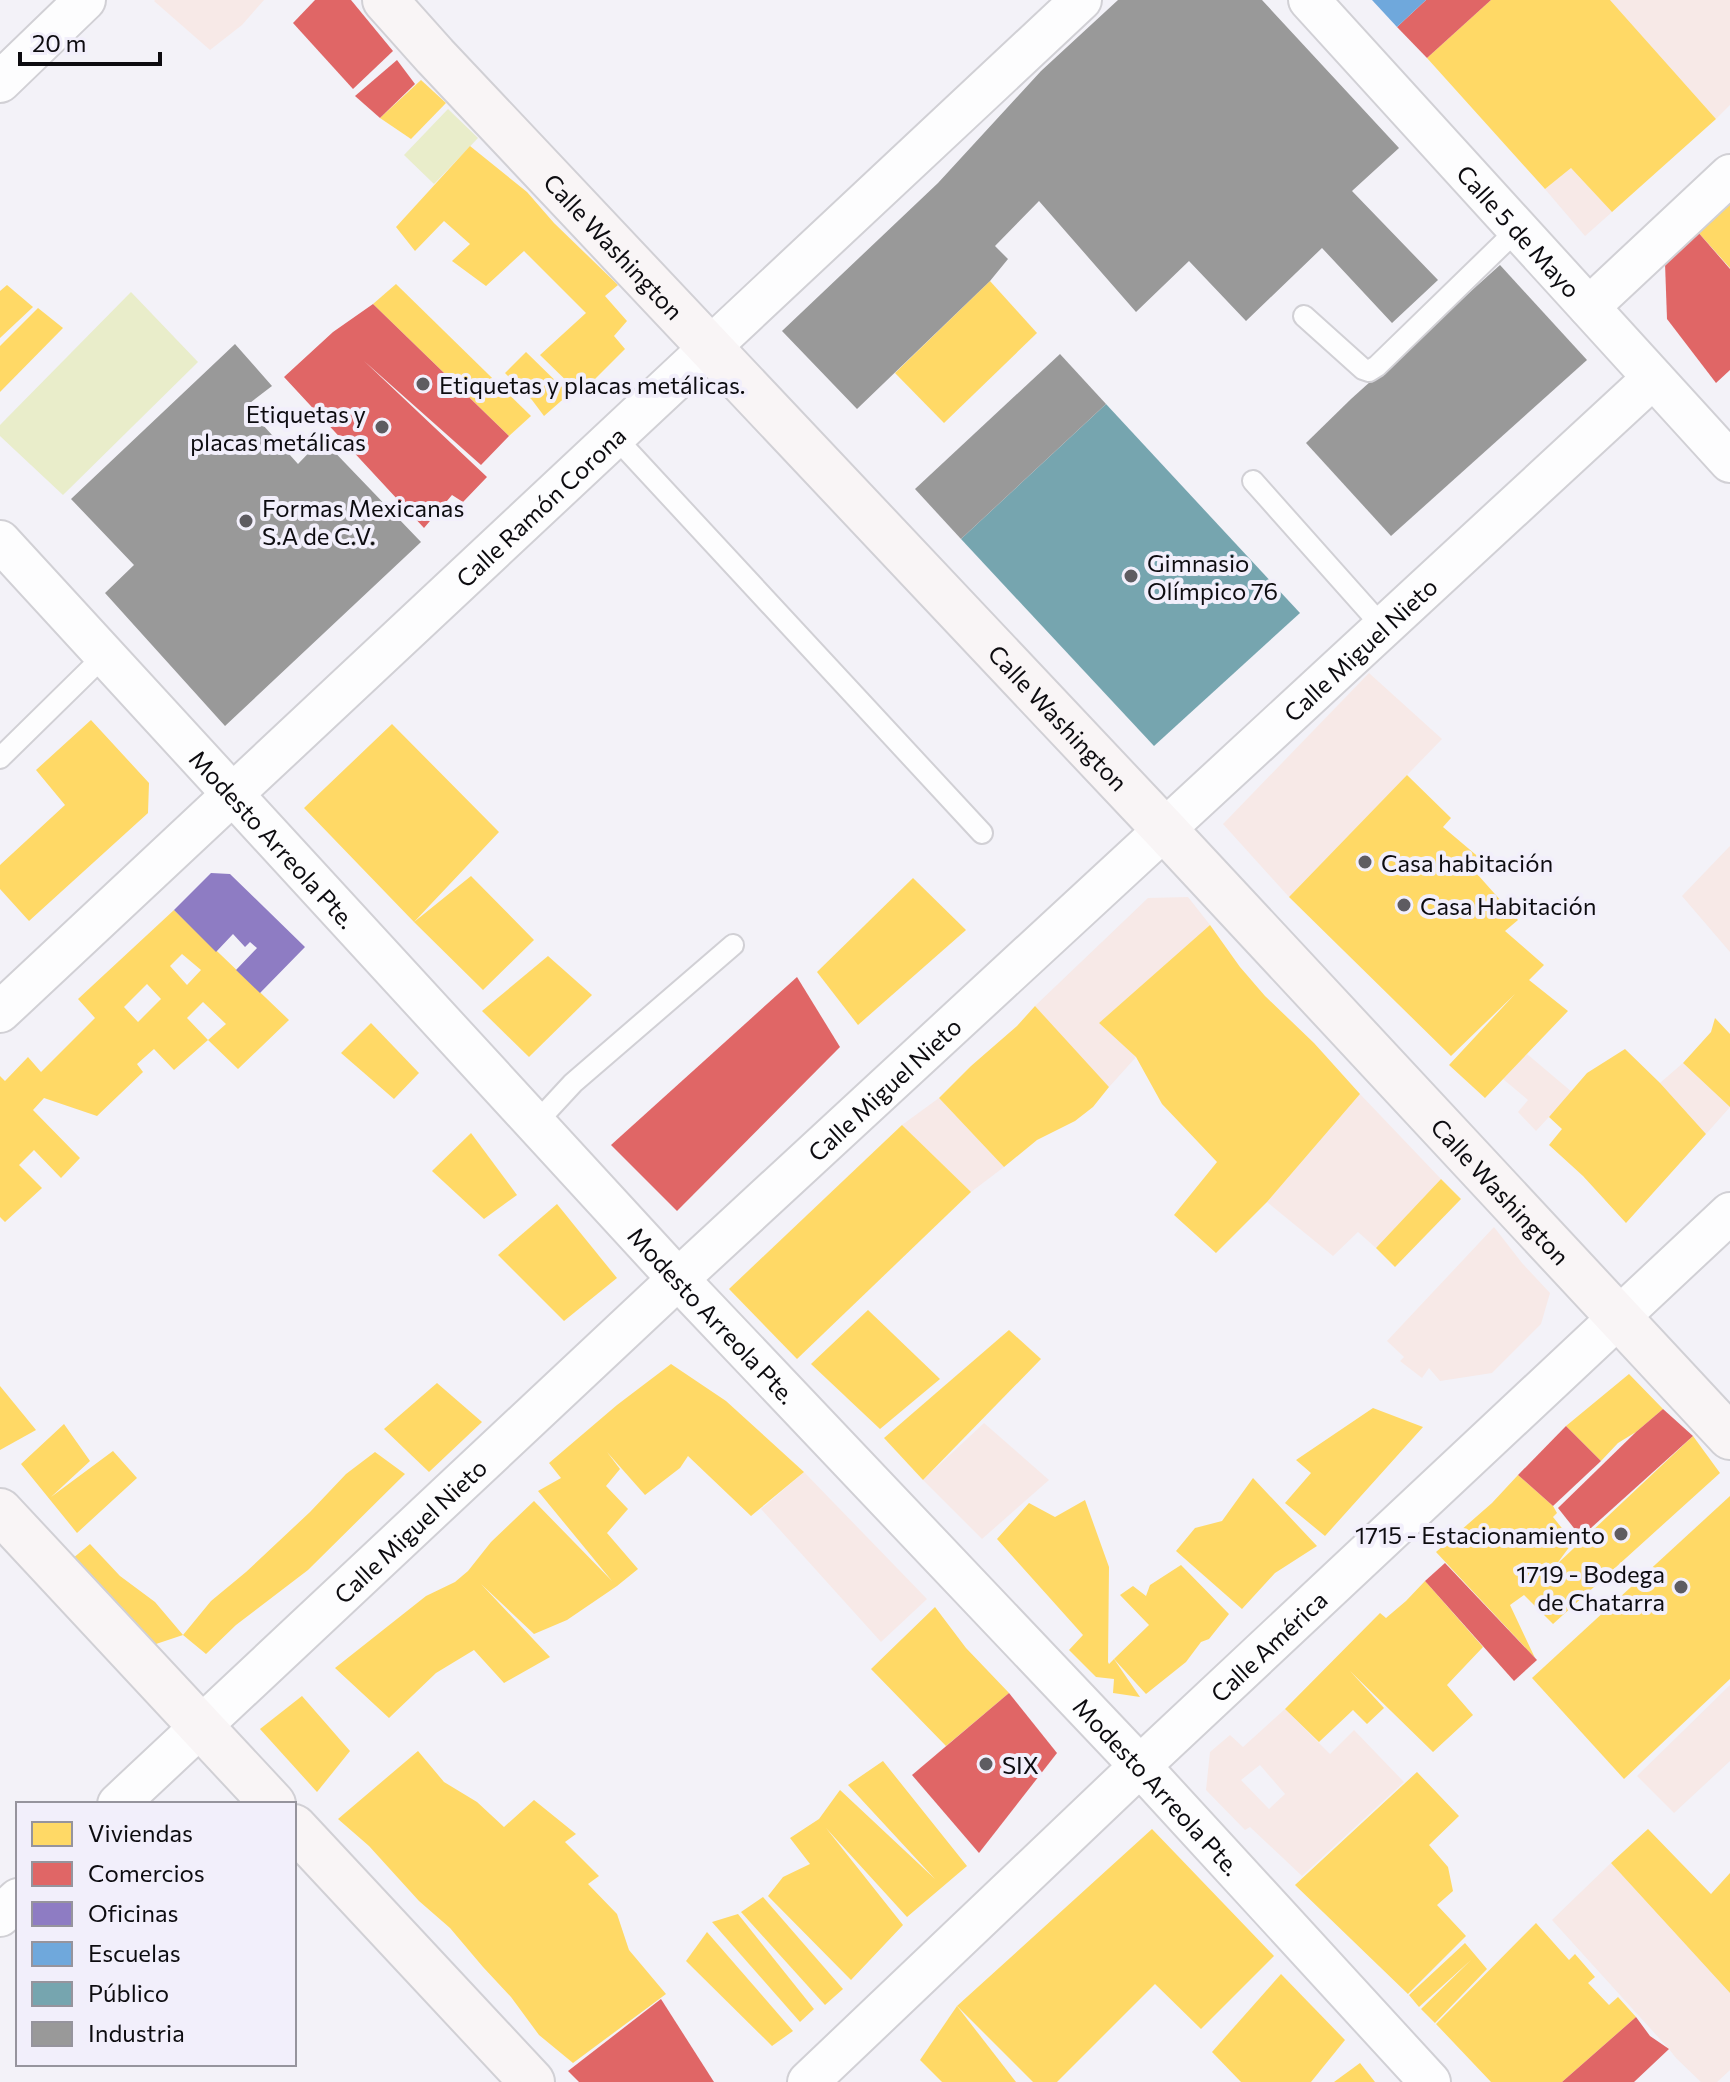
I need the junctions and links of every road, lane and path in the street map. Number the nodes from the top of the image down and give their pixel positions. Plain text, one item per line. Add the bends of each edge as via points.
1 (85, 0) edge
2 (385, 0) edge
3 (1081, 0) edge
4 (1309, 0) edge
5 (0, 82) edge
6 (1730, 175) edge
7 (1518, 229) junction
8 (1589, 307) junction
9 (1304, 316) dead end
10 (710, 348) junction
11 (1653, 378) junction
12 (615, 437) junction
13 (1719, 443) edge
14 (1253, 481) dead end
15 (0, 541) edge
16 (1383, 627) junction
17 (106, 654) junction
18 (0, 758) edge
19 (233, 793) junction
20 (1164, 829) junction
21 (982, 833) dead end
22 (733, 945) dead end
23 (0, 1012) edge
24 (536, 1123) junction
25 (1730, 1213) edge
26 (678, 1279) junction
27 (1619, 1317) junction
28 (1730, 1437) edge
29 (0, 1511) edge
30 (200, 1726) junction
31 (1140, 1766) junction
32 (120, 1802) edge
33 (271, 1802) edge
34 (296, 1829) edge
35 (16, 1901) edge
36 (0, 1916) edge
37 (532, 2082) edge
38 (808, 2082) edge
39 (1430, 2082) edge

1 - 5 street
2 - 10 main road, Calle Washington
3 - 10 street, Calle Ramón Corona
4 - 7 street, Calle 5 de Mayo
6 - 8 street
7 - 8 street, Calle 5 de Mayo
7 - 9 lane via 1369,371
8 - 11 street, Calle 5 de Mayo
10 - 12 street, Calle Ramón Corona
10 - 20 main road, Calle Washington
11 - 13 street, Calle 5 de Mayo
11 - 16 street, Calle Miguel Nieto
12 - 19 street, Calle Ramón Corona
12 - 21 lane
14 - 16 lane
15 - 17 street, Modesto Arreola Pte.
16 - 20 street, Calle Miguel Nieto
17 - 18 lane
17 - 19 street, Modesto Arreola Pte.
19 - 23 street, Calle Ramón Corona
19 - 24 street, Modesto Arreola Pte.
20 - 26 street, Calle Miguel Nieto
20 - 27 main road, Calle Washington
22 - 24 lane via 573,1083
24 - 26 street, Modesto Arreola Pte.
25 - 27 street, Calle América
26 - 30 street, Calle Miguel Nieto
26 - 31 street, Modesto Arreola Pte.
27 - 28 main road, Calle Washington
27 - 31 street, Calle América
29 - 30 main road
30 - 32 street, Calle Miguel Nieto
30 - 33 main road
31 - 38 street, Calle América
31 - 39 street, Modesto Arreola Pte.
34 - 37 main road
35 - 36 street

